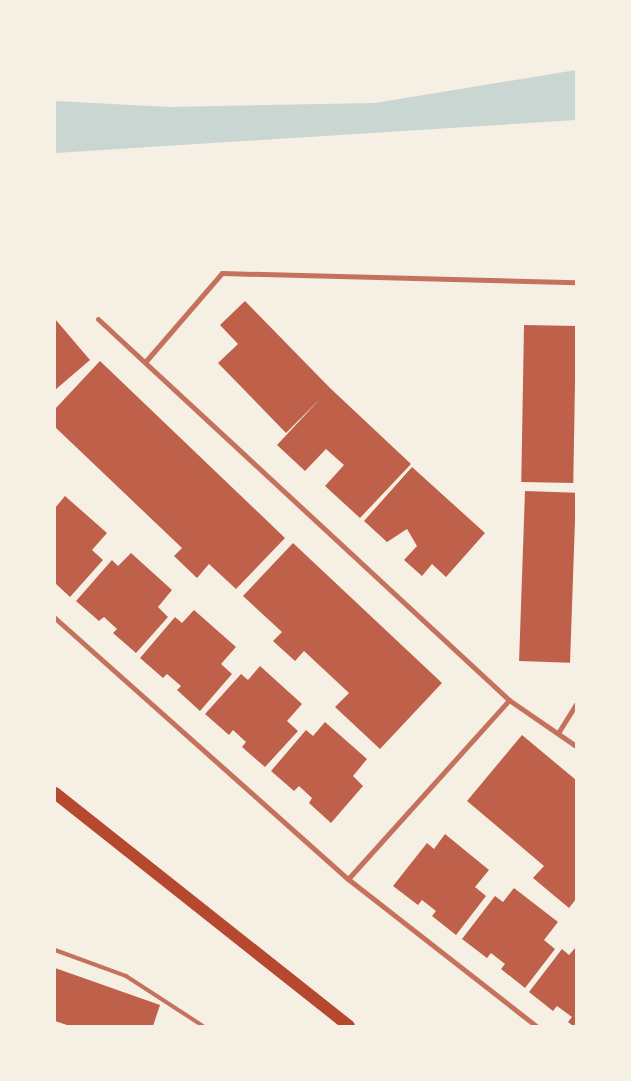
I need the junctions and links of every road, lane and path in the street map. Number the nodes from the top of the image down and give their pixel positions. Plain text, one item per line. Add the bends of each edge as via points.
1 (576, 282) edge
2 (98, 319) dead end
3 (146, 361) junction
4 (55, 618) edge
5 (509, 700) junction
6 (576, 704) edge
7 (558, 733) junction
8 (576, 746) edge
9 (55, 793) edge
10 (348, 879) junction
11 (55, 950) edge
12 (202, 1026) edge
13 (349, 1026) edge
14 (536, 1026) edge

1 - 3 street via 222,273
2 - 3 street
3 - 5 street
4 - 10 street
5 - 7 street
5 - 10 street
6 - 7 street
7 - 8 street
9 - 13 main road
10 - 14 street
11 - 12 lane via 126,976

